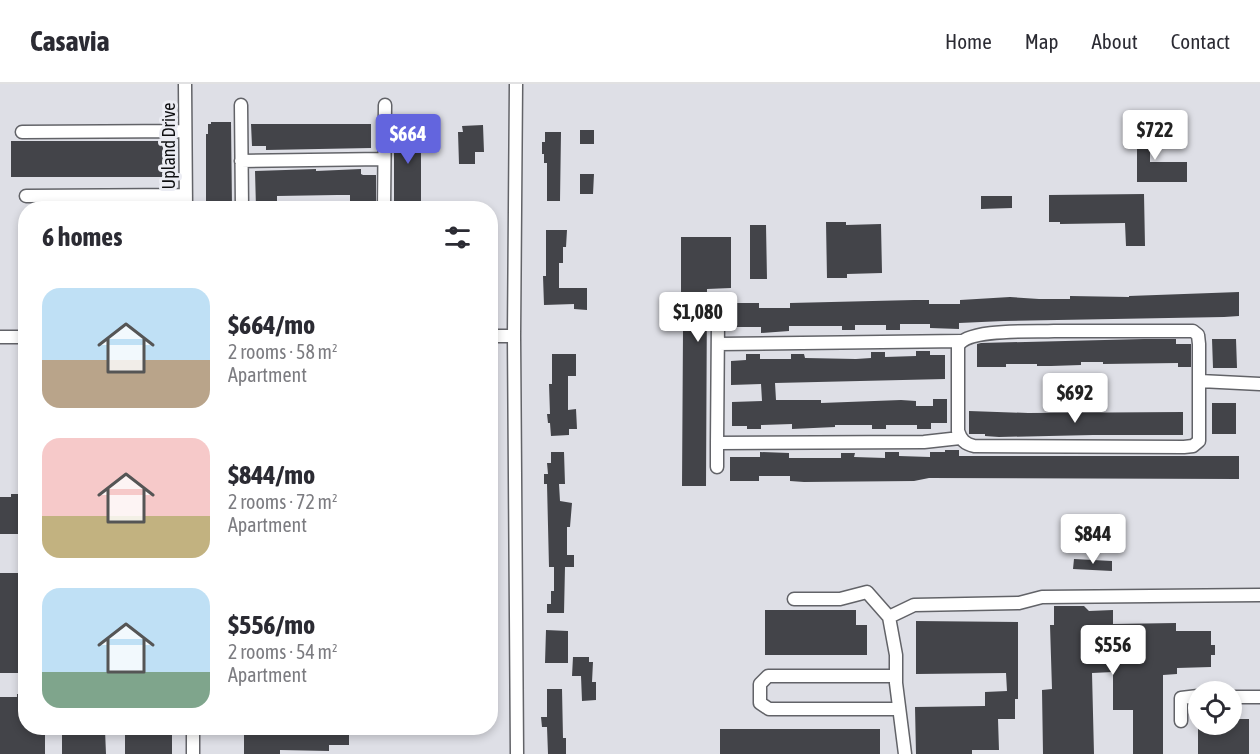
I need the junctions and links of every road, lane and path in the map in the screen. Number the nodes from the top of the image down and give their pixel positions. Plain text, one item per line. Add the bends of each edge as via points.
1 (185, 84) edge
2 (516, 84) edge
3 (241, 105) dead end
4 (384, 105) dead end
5 (185, 131) junction
6 (22, 132) dead end
7 (384, 159) junction
8 (242, 161) junction
9 (186, 195) junction
10 (26, 196) dead end
11 (186, 201) edge
12 (242, 201) edge
13 (384, 201) edge
14 (718, 321) dead end
15 (498, 336) edge
16 (514, 336) junction
17 (0, 337) edge
18 (18, 337) edge
19 (961, 341) junction
20 (718, 344) junction
21 (1200, 381) junction
22 (1260, 384) edge
23 (960, 438) junction
24 (717, 443) junction
25 (717, 467) dead end
26 (1260, 596) edge
27 (794, 599) dead end
28 (888, 617) junction
29 (896, 676) junction
30 (1188, 697) edge
31 (1242, 697) edge
32 (1260, 697) edge
33 (899, 709) junction
34 (1181, 721) dead end
35 (193, 735) edge
36 (193, 754) edge
37 (517, 754) edge
38 (905, 754) edge

1 - 5 street, Upland Drive
2 - 16 street
3 - 8 street
4 - 7 street
5 - 6 street
5 - 9 street, Upland Drive
7 - 8 street
7 - 13 street
8 - 12 street
9 - 10 street
9 - 11 street, Upland Drive
14 - 20 street
15 - 16 street
16 - 37 street
17 - 18 street
19 - 20 street
19 - 21 street via 988,333 1193,331 1198,335
19 - 23 street
20 - 24 street
21 - 22 street
21 - 23 street via 1199,441 1193,446 974,446
23 - 24 street via 924,442
24 - 25 street
26 - 28 street via 1042,597 1019,603 914,605
27 - 28 street via 840,599 867,592
28 - 29 street
29 - 33 street
29 - 33 street via 768,676 760,684 760,703 769,709
30 - 34 street via 1181,698
31 - 32 street
33 - 38 street
35 - 36 street

